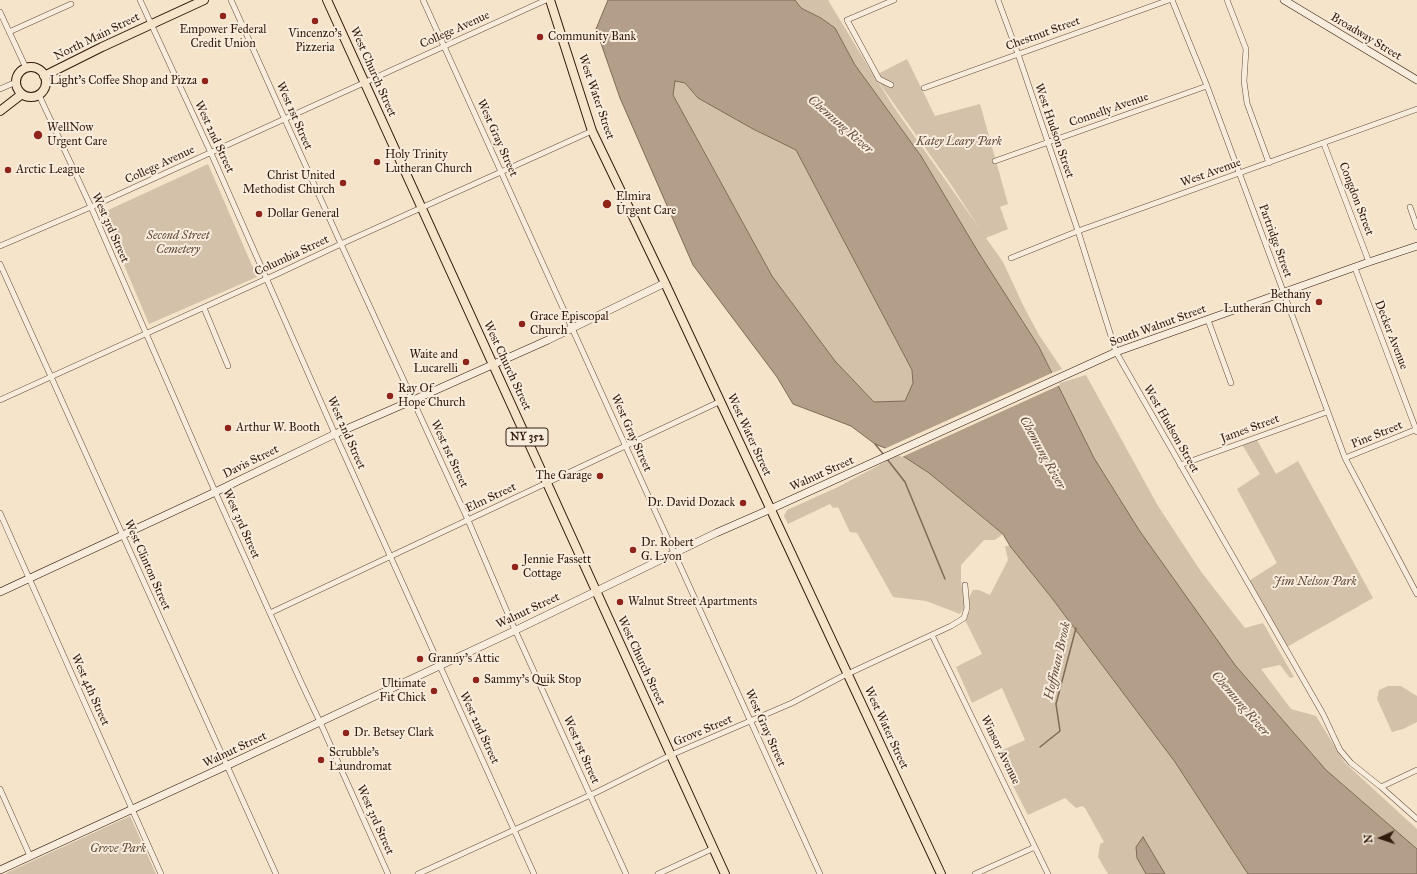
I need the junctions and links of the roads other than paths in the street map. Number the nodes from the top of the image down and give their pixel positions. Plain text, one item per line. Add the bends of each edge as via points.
1 (140, 0) edge
2 (204, 0) edge
3 (231, 0) edge
4 (327, 0) edge
5 (423, 0) edge
6 (546, 0) edge
7 (550, 0) edge
8 (891, 0) edge
9 (998, 0) edge
10 (1171, 0) edge
11 (1227, 0) edge
12 (1284, 0) edge
13 (71, 4) dead end
14 (0, 12) edge
15 (150, 24) junction
16 (9, 32) junction
17 (444, 46) junction
18 (1018, 54) junction
19 (26, 68) junction
20 (44, 76) junction
21 (1417, 80) edge
22 (16, 82) junction
23 (365, 82) junction
24 (891, 85) dead end
25 (1207, 86) junction
26 (924, 88) dead end
27 (0, 89) edge
28 (22, 94) junction
29 (39, 94) junction
30 (1417, 109) edge
31 (0, 111) edge
32 (284, 119) junction
33 (592, 130) junction
34 (1047, 142) junction
35 (1324, 144) junction
36 (211, 153) junction
37 (995, 161) dead end
38 (1269, 163) junction
39 (501, 171) junction
40 (1239, 174) junction
41 (91, 207) junction
42 (1410, 207) dead end
43 (421, 208) junction
44 (1417, 227) edge
45 (1078, 231) junction
46 (341, 244) junction
47 (0, 246) edge
48 (1417, 246) edge
49 (1011, 258) dead end
50 (1369, 262) junction
51 (0, 264) edge
52 (1355, 268) junction
53 (267, 279) junction
54 (665, 283) junction
55 (1284, 293) junction
56 (204, 308) junction
57 (1208, 320) junction
58 (573, 328) junction
59 (146, 334) junction
60 (1116, 352) junction
61 (493, 365) junction
62 (228, 366) dead end
63 (1067, 374) joint
64 (52, 377) junction
65 (1231, 383) dead end
66 (0, 400) edge
67 (413, 401) junction
68 (720, 401) junction
69 (1327, 412) junction
70 (1417, 430) edge
71 (335, 434) junction
72 (626, 446) junction
73 (1345, 458) junction
74 (1180, 465) junction
75 (548, 482) junction
76 (215, 491) junction
77 (770, 509) junction
78 (0, 514) edge
79 (468, 520) junction
80 (123, 535) junction
81 (674, 552) junction
82 (391, 556) junction
83 (30, 577) junction
84 (965, 585) dead end
85 (596, 591) junction
86 (0, 592) edge
87 (1417, 594) edge
88 (270, 613) junction
89 (516, 630) junction
90 (932, 635) junction
91 (440, 666) junction
92 (847, 674) junction
93 (750, 721) junction
94 (320, 722) junction
95 (671, 755) junction
96 (226, 766) junction
97 (1417, 770) edge
98 (1381, 787) junction
99 (0, 788) edge
100 (590, 795) junction
101 (132, 810) junction
102 (1417, 819) edge
103 (515, 830) junction
104 (1035, 847) junction
105 (714, 848) junction
106 (30, 856) junction
107 (0, 870) edge
108 (161, 874) edge
109 (276, 874) edge
110 (388, 874) edge
111 (418, 874) edge
112 (534, 874) edge
113 (626, 874) edge
114 (658, 874) edge
115 (725, 874) edge
116 (820, 874) edge
117 (941, 874) edge
118 (975, 874) edge
119 (1048, 874) edge

1 - 15 street, West 2nd Street
2 - 15 main road, North Main Street
3 - 32 street, West 1st Street
4 - 23 main road, West Church Street / NY 352
5 - 17 street, West Gray Street
6 - 17 street, College Avenue
7 - 33 main road, West Water Street
8 - 24 street via 847,20 879,79
9 - 18 street, West Hudson Street
10 - 18 street, Chestnut Street
10 - 25 street, Partridge Street
11 - 38 street via 1246,49 1244,81 1247,103
12 - 21 street, Broadway Street
13 - 16 street
14 - 16 street
15 - 20 main road, North Main Street
15 - 36 street, West 2nd Street
16 - 19 street
17 - 23 street, College Avenue
17 - 39 street, West Gray Street
18 - 26 street, Chestnut Street
18 - 34 street, West Hudson Street
19 - 20 main road via 37,68
19 - 22 main road via 20,72
20 - 29 main road via 45,86
22 - 27 street
22 - 28 main road
23 - 32 street, College Avenue
23 - 43 main road, West Church Street / NY 352
25 - 34 street, Connelly Avenue
25 - 40 street, Partridge Street
28 - 29 main road via 29,97
28 - 31 main road
29 - 41 street, West 3rd Street
30 - 35 street, West Avenue
32 - 36 street, College Avenue
32 - 46 street, West 1st Street
33 - 39 street, Columbia Street
33 - 54 main road, West Water Street
34 - 37 street, Connelly Avenue
34 - 45 street, West Hudson Street
35 - 38 street, West Avenue
35 - 50 street, Congdon Street
36 - 41 street, College Avenue
36 - 53 street, West 2nd Street
38 - 40 street, West Avenue
39 - 43 street, Columbia Street
39 - 58 street, West Gray Street
40 - 45 street, West Avenue
40 - 55 street, Partridge Street
41 - 47 street, College Avenue
41 - 59 street, West 3rd Street
42 - 44 street
43 - 46 street, Columbia Street
43 - 61 main road, West Church Street / NY 352
45 - 49 street, West Avenue
45 - 60 street, West Hudson Street
46 - 53 street, Columbia Street
46 - 67 street, West 1st Street
48 - 50 street, South Walnut Street
50 - 52 street, South Walnut Street
51 - 64 street, West Clinton Street
52 - 55 street, South Walnut Street
52 - 70 street, Decker Avenue
53 - 56 street, Columbia Street
53 - 71 street, West 2nd Street
54 - 58 street, Davis Street
54 - 68 main road, West Water Street
55 - 57 street, South Walnut Street
55 - 69 street, Partridge Street
56 - 59 street, Columbia Street
56 - 62 street
57 - 60 street, South Walnut Street
57 - 65 street
58 - 61 street, Davis Street
58 - 72 street, West Gray Street
59 - 64 street, Columbia Street
59 - 76 street, West 3rd Street
60 - 63 street, South Walnut Street
60 - 74 street, West Hudson Street
61 - 67 street, Davis Street
61 - 75 main road, West Church Street / NY 352
63 - 77 street, Walnut Street
64 - 66 street, Columbia Street
64 - 80 street, West Clinton Street
67 - 71 street, Davis Street
67 - 79 street, West 1st Street
68 - 72 street, Elm Street
68 - 77 main road, West Water Street
69 - 73 street, Partridge Street
69 - 74 street, James Street
70 - 73 street, Pine Street
71 - 76 street, Davis Street
71 - 82 street, West 2nd Street
72 - 75 street, Elm Street
72 - 81 street, West Gray Street
73 - 87 street, Partridge Street
74 - 98 street, West Hudson Street via 1323,714 1340,750 1351,763
75 - 79 street, Elm Street
75 - 85 main road, West Church Street / NY 352
76 - 80 street, Davis Street
76 - 88 street, West 3rd Street
77 - 81 street, Walnut Street
77 - 92 main road, West Water Street
78 - 83 street, West 4th Street
79 - 82 street, Elm Street
79 - 89 street, West 1st Street
80 - 83 street, Davis Street
80 - 96 street, West Clinton Street
81 - 85 street, Walnut Street
81 - 93 street, West Gray Street
82 - 88 street, Elm Street
82 - 91 street, West 2nd Street
83 - 86 street, Davis Street
83 - 101 street, West 4th Street
84 - 90 street, Grove Street via 967,608 964,618
85 - 89 street, Walnut Street
85 - 95 main road, West Church Street / NY 352
88 - 94 street, West 3rd Street
89 - 91 street, Walnut Street
89 - 100 street, West 1st Street
90 - 92 street, Grove Street
90 - 104 street, Winsor Avenue
91 - 94 street, Walnut Street
91 - 103 street, West 2nd Street
92 - 93 street, Grove Street via 792,703
92 - 117 main road, West Water Street
93 - 95 street, Grove Street
93 - 116 street, West Gray Street
94 - 96 street, Walnut Street
94 - 110 street, West 3rd Street
95 - 100 street, Grove Street
95 - 105 main road, West Church Street / NY 352
96 - 101 street, Walnut Street
96 - 109 street, West Clinton Street
97 - 98 street
98 - 102 street, West Hudson Street
99 - 106 street
100 - 103 street, Grove Street
100 - 113 street, West 1st Street
101 - 106 street, Walnut Street
101 - 108 street, West 4th Street
103 - 111 street, Grove Street
103 - 112 street, West 2nd Street
104 - 118 street
104 - 119 street, Winsor Avenue
105 - 114 street
105 - 115 main road, West Church Street / NY 352
106 - 107 street, Walnut Street

